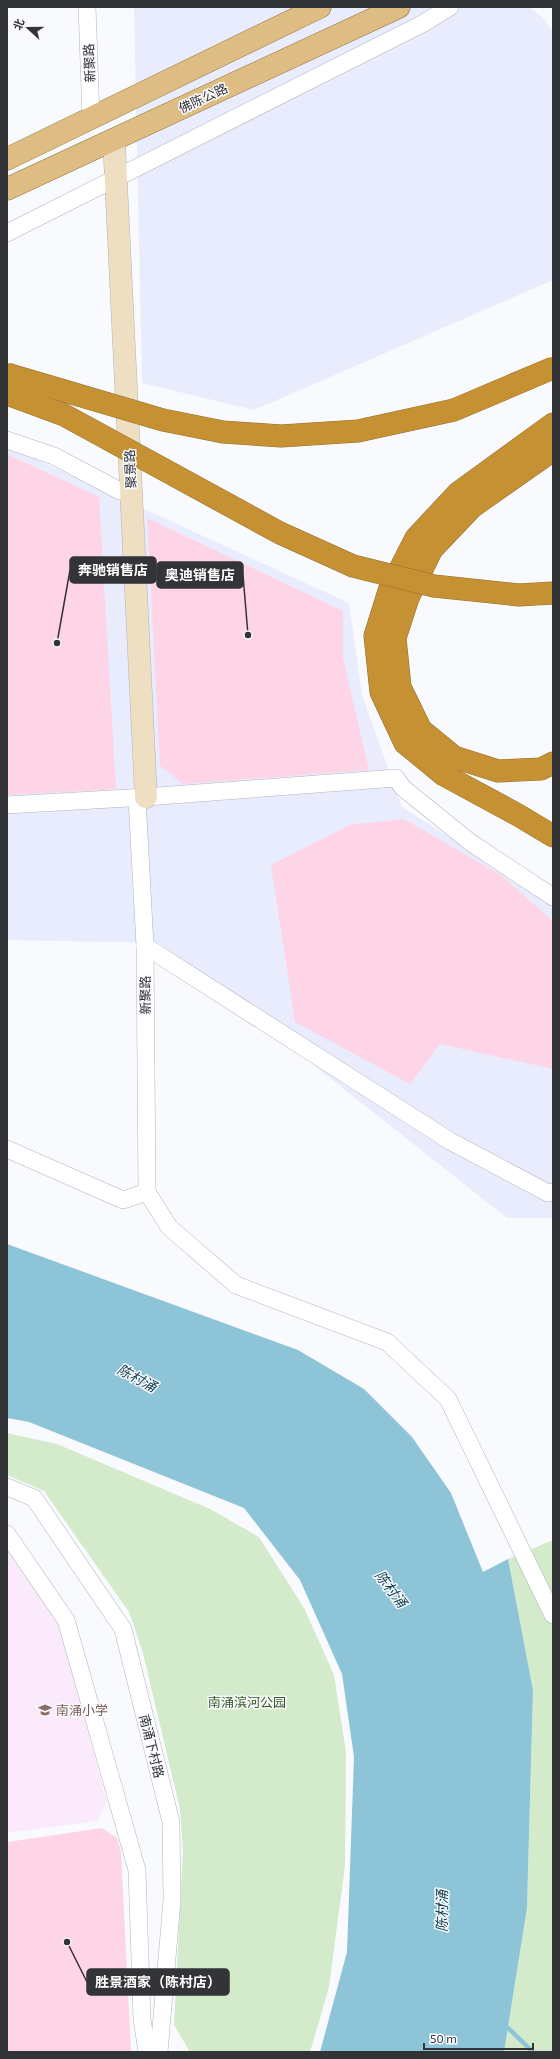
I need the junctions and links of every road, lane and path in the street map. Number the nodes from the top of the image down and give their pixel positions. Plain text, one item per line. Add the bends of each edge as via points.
1 (87, 7) edge
2 (320, 7) edge
3 (399, 7) edge
4 (450, 7) edge
5 (91, 118) junction
6 (107, 143) junction
7 (7, 159) edge
8 (109, 182) junction
9 (7, 189) edge
10 (7, 233) edge
11 (553, 368) edge
12 (7, 374) edge
13 (7, 394) edge
14 (553, 424) edge
15 (7, 440) edge
16 (553, 450) edge
17 (120, 491) junction
18 (553, 593) edge
19 (553, 763) edge
20 (141, 798) junction
21 (7, 805) edge
22 (553, 836) edge
23 (553, 897) edge
24 (145, 946) junction
25 (7, 1149) edge
26 (147, 1192) junction
27 (553, 1192) edge
28 (7, 1486) edge
29 (7, 1534) edge
30 (553, 1615) edge
31 (147, 2052) edge
32 (159, 2052) edge

1 - 5 street, 新聚路
2 - 5 main road
3 - 6 main road, 佛陈公路
4 - 8 street
5 - 7 main road
6 - 8 street, 聚景路
6 - 9 main road, 佛陈公路
8 - 10 street
8 - 17 street, 聚景路
8 - 20 street, 聚景路
11 - 12 highway, bridge via 454,410 358,431 281,436 223,432 163,420
13 - 18 highway, bridge via 64,415 280,533 353,566 434,586 519,595
14 - 22 highway via 458,493 416,538 389,591 375,636 381,692 405,743 444,775 518,814
15 - 17 street via 54,456
16 - 19 highway via 472,507 432,549 408,598 395,638 400,687 421,730 454,757 498,771 541,769
17 - 20 street, 聚景路
20 - 21 street
20 - 23 street via 396,778 403,788 470,842
20 - 24 street, 新聚路
24 - 26 street, 新聚路
24 - 27 street via 450,1141 548,1193
25 - 26 street via 123,1200
26 - 30 street via 168,1227 236,1285 387,1342 448,1399
28 - 32 street, 南涌下村路 via 34,1498 124,1629 171,1822 172,1900
29 - 31 street via 66,1620 137,1870 142,2019

